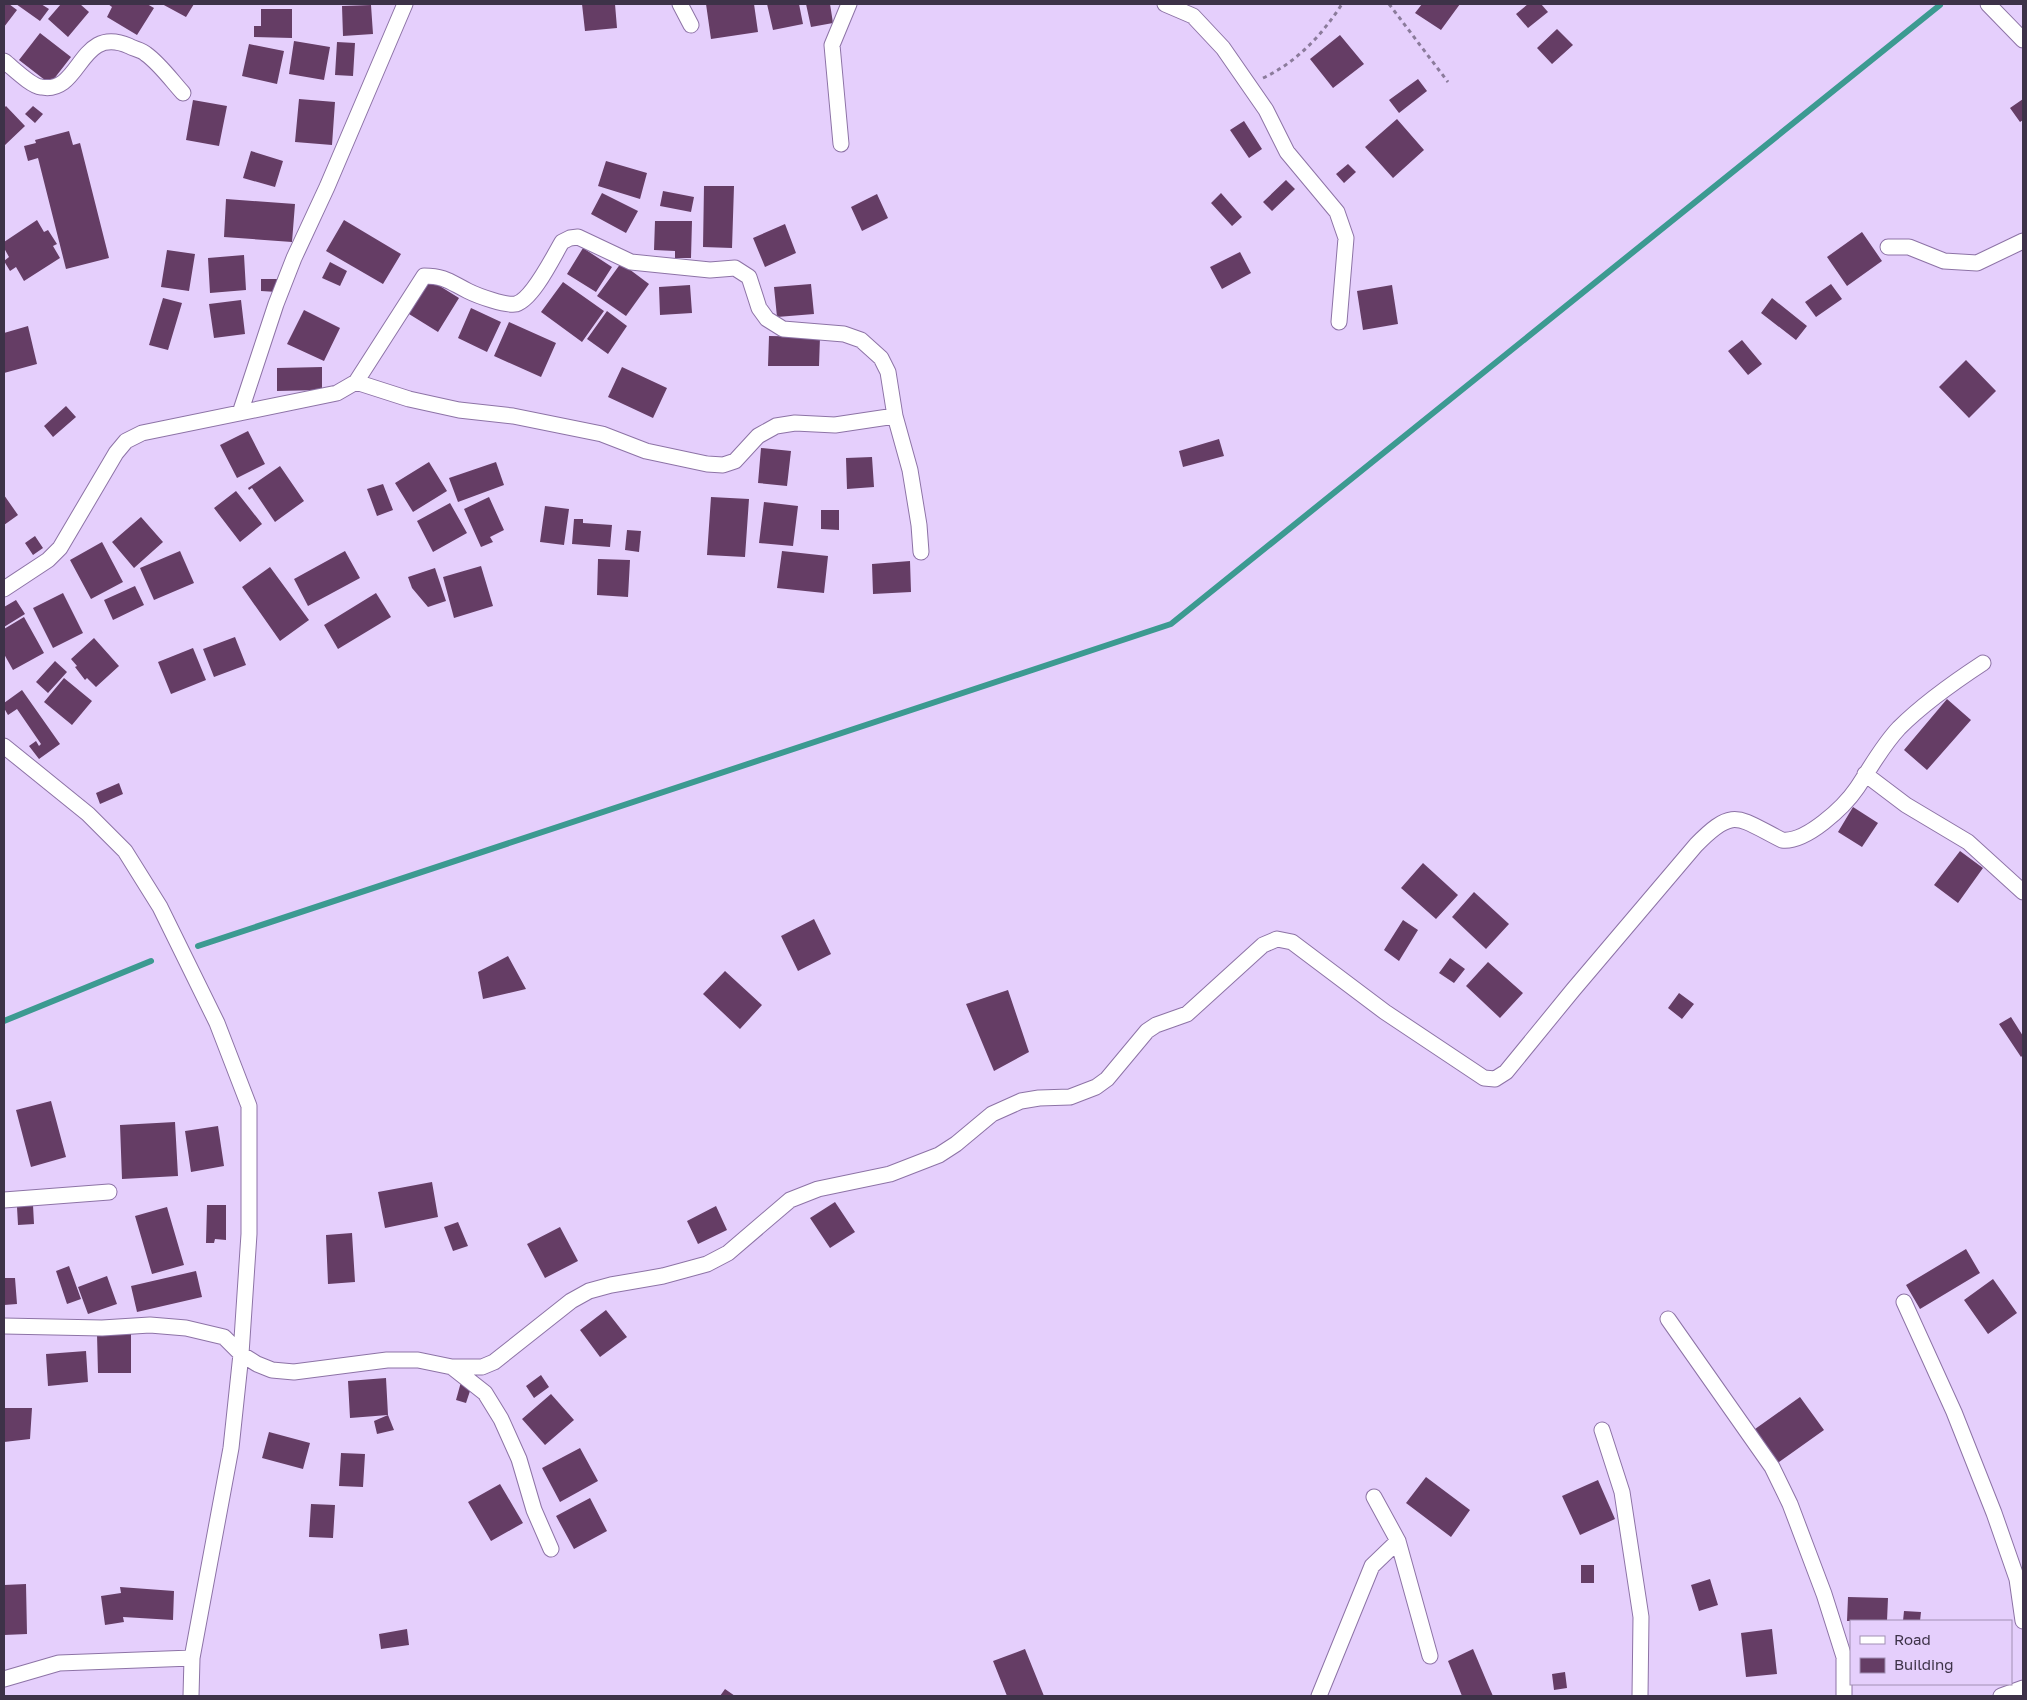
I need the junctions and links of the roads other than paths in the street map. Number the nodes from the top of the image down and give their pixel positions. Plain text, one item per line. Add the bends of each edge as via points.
1 (405, 4) edge
2 (680, 4) edge
3 (849, 4) edge
4 (1165, 4) edge
5 (1988, 4) edge
6 (692, 25) dead end
7 (2023, 40) edge
8 (4, 61) edge
9 (183, 94) dead end
10 (841, 144) dead end
11 (2023, 241) edge
12 (1888, 248) dead end
13 (1339, 322) dead end
14 (356, 382) junction
15 (240, 413) junction
16 (895, 416) junction
17 (921, 552) dead end
18 (4, 589) edge
19 (1983, 663) dead end
20 (4, 746) edge
21 (1865, 774) junction
22 (2023, 892) edge
23 (109, 1192) dead end
24 (4, 1200) edge
25 (1904, 1302) dead end
26 (1668, 1319) dead end
27 (4, 1326) edge
28 (241, 1354) junction
29 (452, 1367) junction
30 (1602, 1430) dead end
31 (1374, 1497) dead end
32 (1398, 1541) junction
33 (552, 1549) dead end
34 (2023, 1621) edge
35 (1430, 1656) dead end
36 (192, 1658) junction
37 (4, 1679) edge
38 (2023, 1688) edge
39 (192, 1696) edge
40 (1319, 1696) edge
41 (1640, 1696) edge
42 (1844, 1696) edge
43 (2001, 1696) edge

1 - 15 street via 287,276
2 - 6 street
3 - 10 street via 832,45
4 - 13 street via 1193,16 1223,48 1266,110 1287,152 1337,212 1346,238
5 - 7 street
8 - 9 street via 38,87 48,88 60,86 95,46 107,42 121,43 146,54
11 - 12 street via 1977,263 1944,261 1909,247
14 - 15 street via 337,393
14 - 16 street via 458,410 513,416 602,434 646,451 707,464 723,465 734,461 758,436 776,426 795,423 835,425
14 - 16 street via 424,276 440,276 473,293 510,305 518,303 529,296 562,242 578,237 631,262 710,270 734,268 749,277 759,308 767,319 783,329 844,334 868,346 881,358 888,372
15 - 18 street via 142,433 126,441 60,548 48,560
16 - 17 street via 910,470
19 - 21 street via 1916,712 1881,748
20 - 28 street via 88,814 125,851 160,907 217,1023 235,1069 249,1106 249,1234
21 - 22 street via 1906,805 1968,842
21 - 29 street via 1856,789 1826,820 1793,841 1782,840 1737,819 1724,820 1714,827 1498,1078 1484,1078 1470,1069 1292,942 1272,940 1187,1014 1147,1031 1107,1080 1096,1087 1070,1097 1021,1101 992,1114 939,1154 890,1174 818,1189 790,1200 728,1254 707,1264 663,1276 589,1291 571,1301 494,1362 482,1367
23 - 24 street
25 - 34 street via 1954,1412 1994,1513 2017,1579
26 - 42 street via 1772,1468 1790,1504 1844,1657
27 - 28 street via 170,1326 224,1337
28 - 29 street via 272,1370 294,1372 387,1360 418,1360
28 - 36 street via 231,1448
29 - 33 street via 485,1393 501,1419 519,1459 534,1510
30 - 41 street via 1622,1492 1641,1617
31 - 32 street
32 - 35 street
32 - 40 street via 1372,1566
36 - 37 street via 59,1663
36 - 39 street
38 - 43 street

